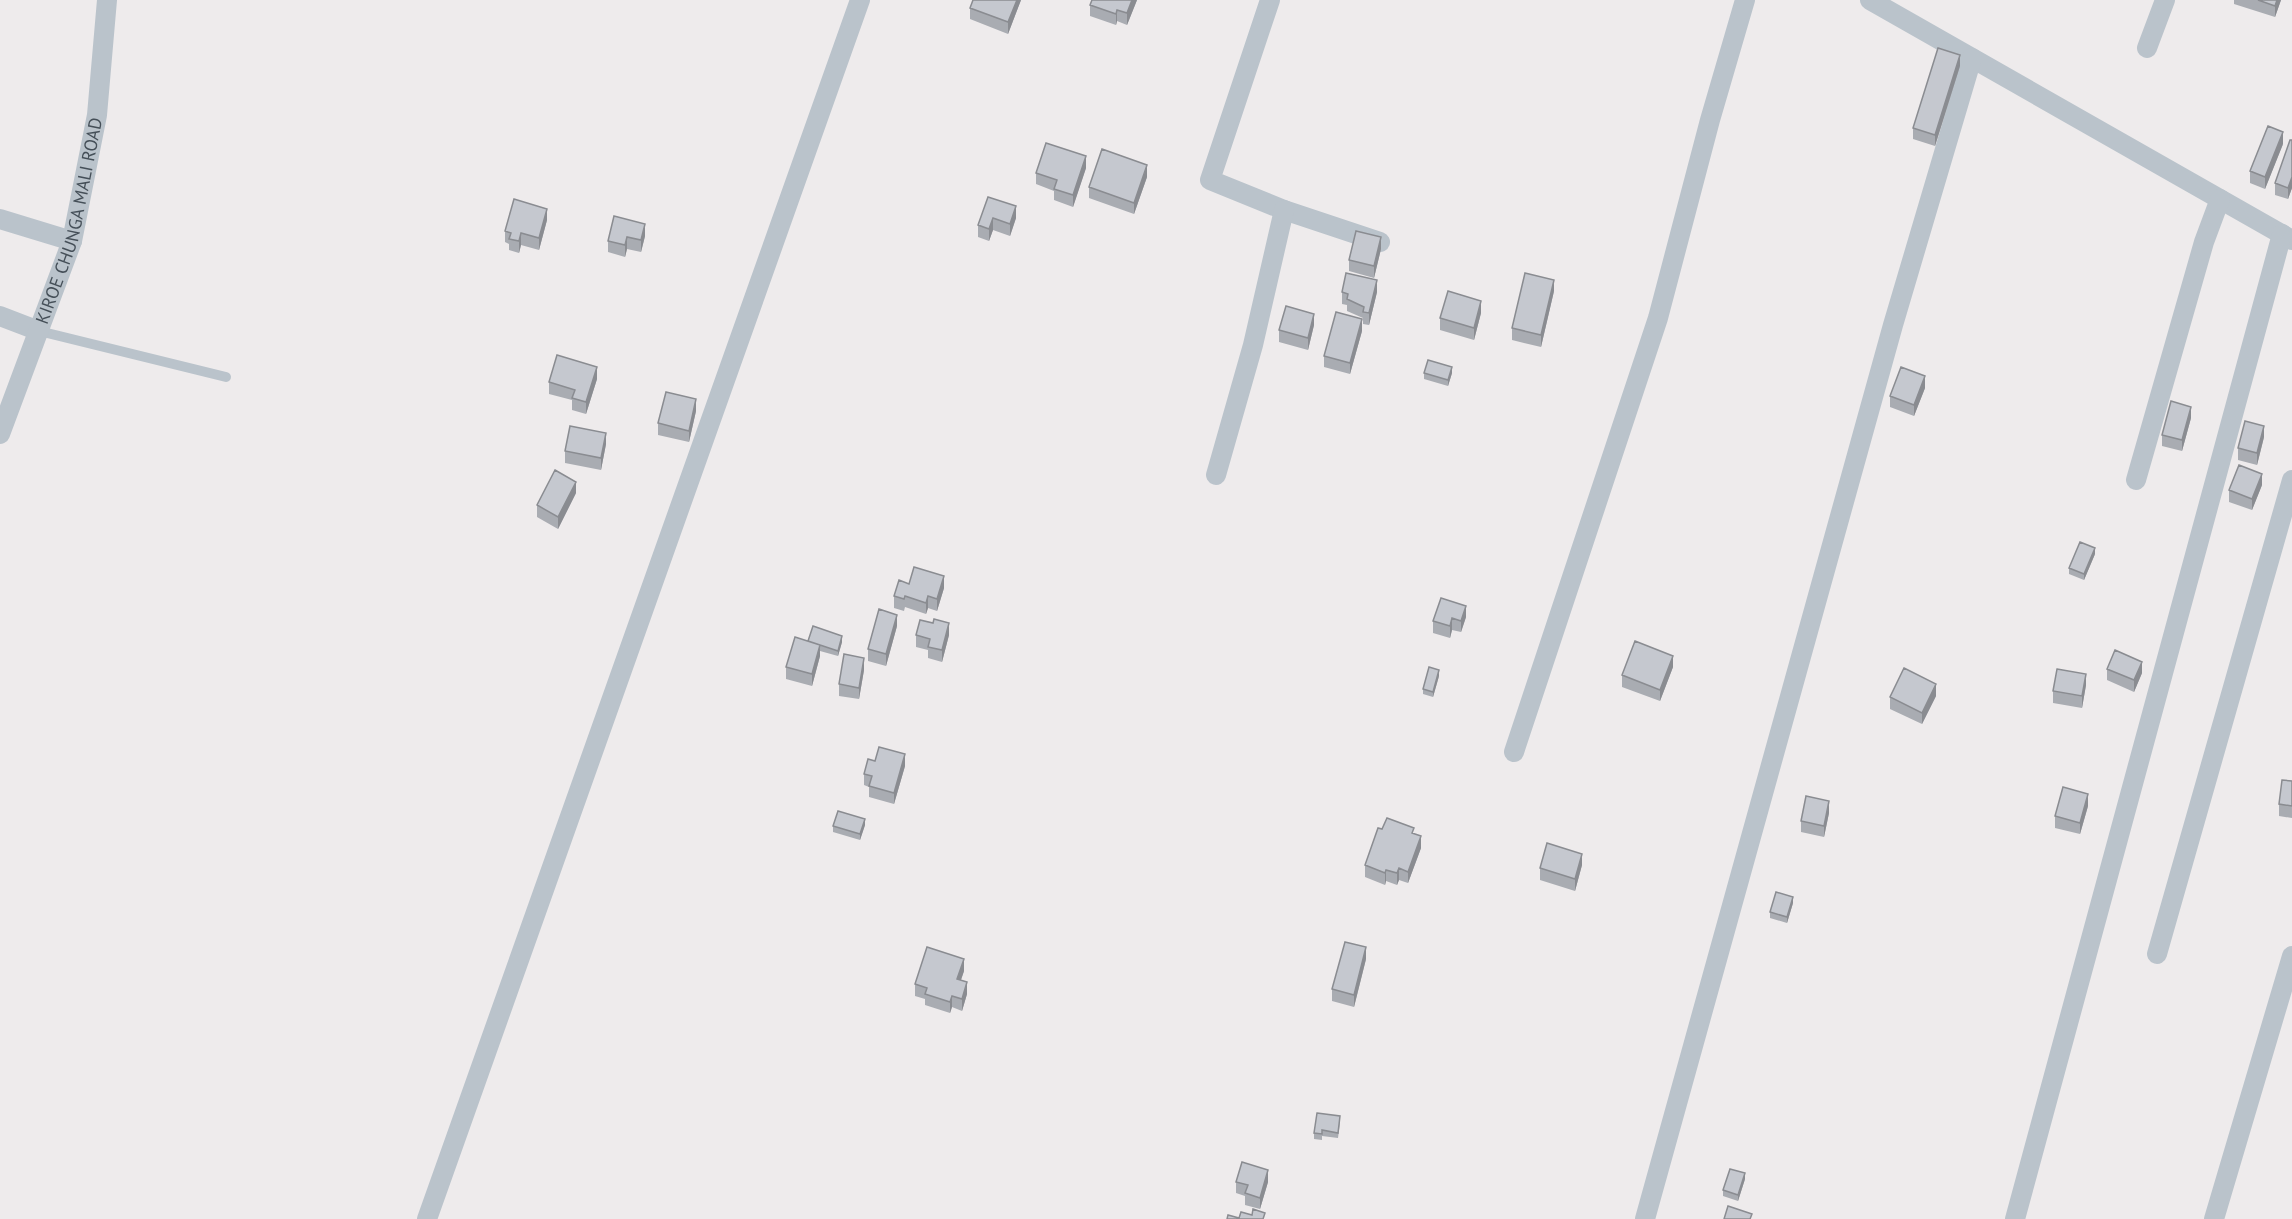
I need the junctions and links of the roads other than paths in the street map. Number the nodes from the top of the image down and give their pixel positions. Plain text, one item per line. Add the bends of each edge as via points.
1 (107, 0) edge
2 (860, 0) edge
3 (1270, 0) edge
4 (1745, 0) edge
5 (1870, 0) edge
6 (2165, 0) edge
7 (2147, 48) dead end
8 (1972, 58) junction
9 (2220, 199) junction
10 (1284, 210) junction
11 (0, 219) edge
12 (2287, 237) edge
13 (72, 241) junction
14 (1380, 242) edge
15 (0, 316) edge
16 (39, 331) junction
17 (226, 377) dead end
18 (0, 434) edge
19 (1216, 475) dead end
20 (2136, 480) dead end
21 (2292, 480) edge
22 (1514, 752) dead end
23 (2157, 954) dead end
24 (2292, 957) edge
25 (428, 1219) edge
26 (1645, 1219) edge
27 (2015, 1219) edge
28 (2214, 1219) edge

1 - 13 street, KIROE CHUNGA MALI ROAD via 97,115
2 - 25 street
3 - 10 street via 1210,180
4 - 22 street via 1658,318
5 - 8 street
6 - 7 street
8 - 9 street
8 - 26 street via 1886,348
9 - 12 street
9 - 20 street via 2204,242
10 - 14 street
10 - 19 street via 1253,345
11 - 13 street
12 - 27 street
13 - 16 street, KIROE CHUNGA MALI ROAD
15 - 16 street
16 - 17 lane
16 - 18 street, KIROE CHUNGA MALI ROAD
21 - 23 street
24 - 28 street

